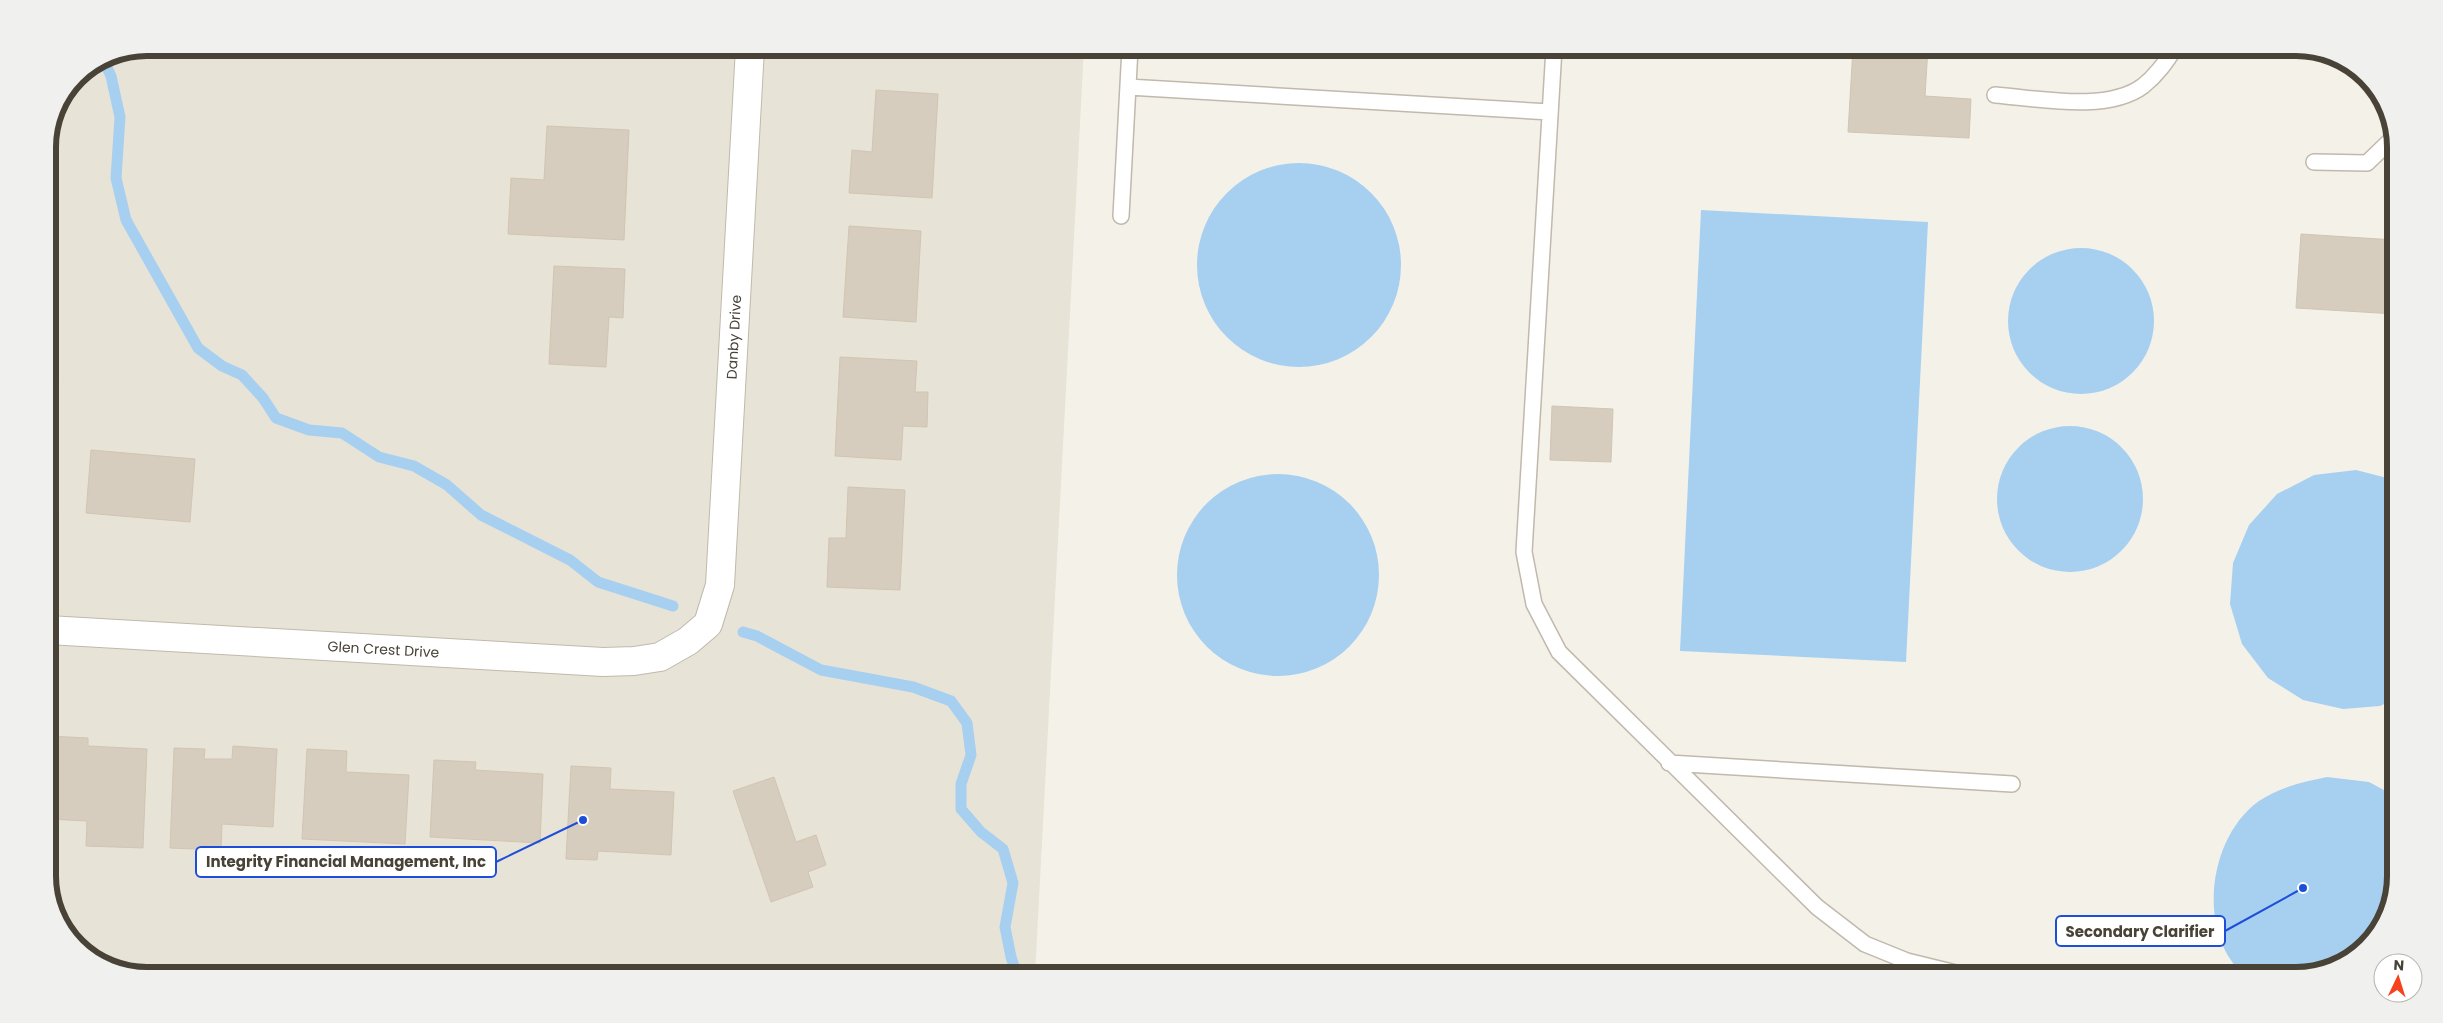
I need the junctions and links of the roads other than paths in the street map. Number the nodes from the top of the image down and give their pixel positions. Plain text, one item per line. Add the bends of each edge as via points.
1 (750, 56) edge
2 (1130, 56) edge
3 (1554, 56) edge
4 (2170, 56) edge
5 (1128, 87) junction
6 (1995, 95) dead end
7 (1550, 112) junction
8 (2387, 144) edge
9 (2314, 162) dead end
10 (1121, 216) dead end
11 (708, 624) joint
12 (56, 630) edge
13 (1669, 763) junction
14 (2012, 784) dead end
15 (1930, 967) edge

1 - 11 street, Danby Drive via 724,542 720,585
2 - 5 lane
3 - 7 lane
4 - 6 lane via 2162,69 2142,87 2117,98 2090,102
5 - 7 lane
5 - 10 lane
7 - 13 lane via 1524,552 1534,604 1559,652
8 - 9 lane via 2367,163
11 - 12 street, Glen Crest Drive via 660,658 618,662
13 - 14 lane
13 - 15 lane via 1817,907 1866,944

